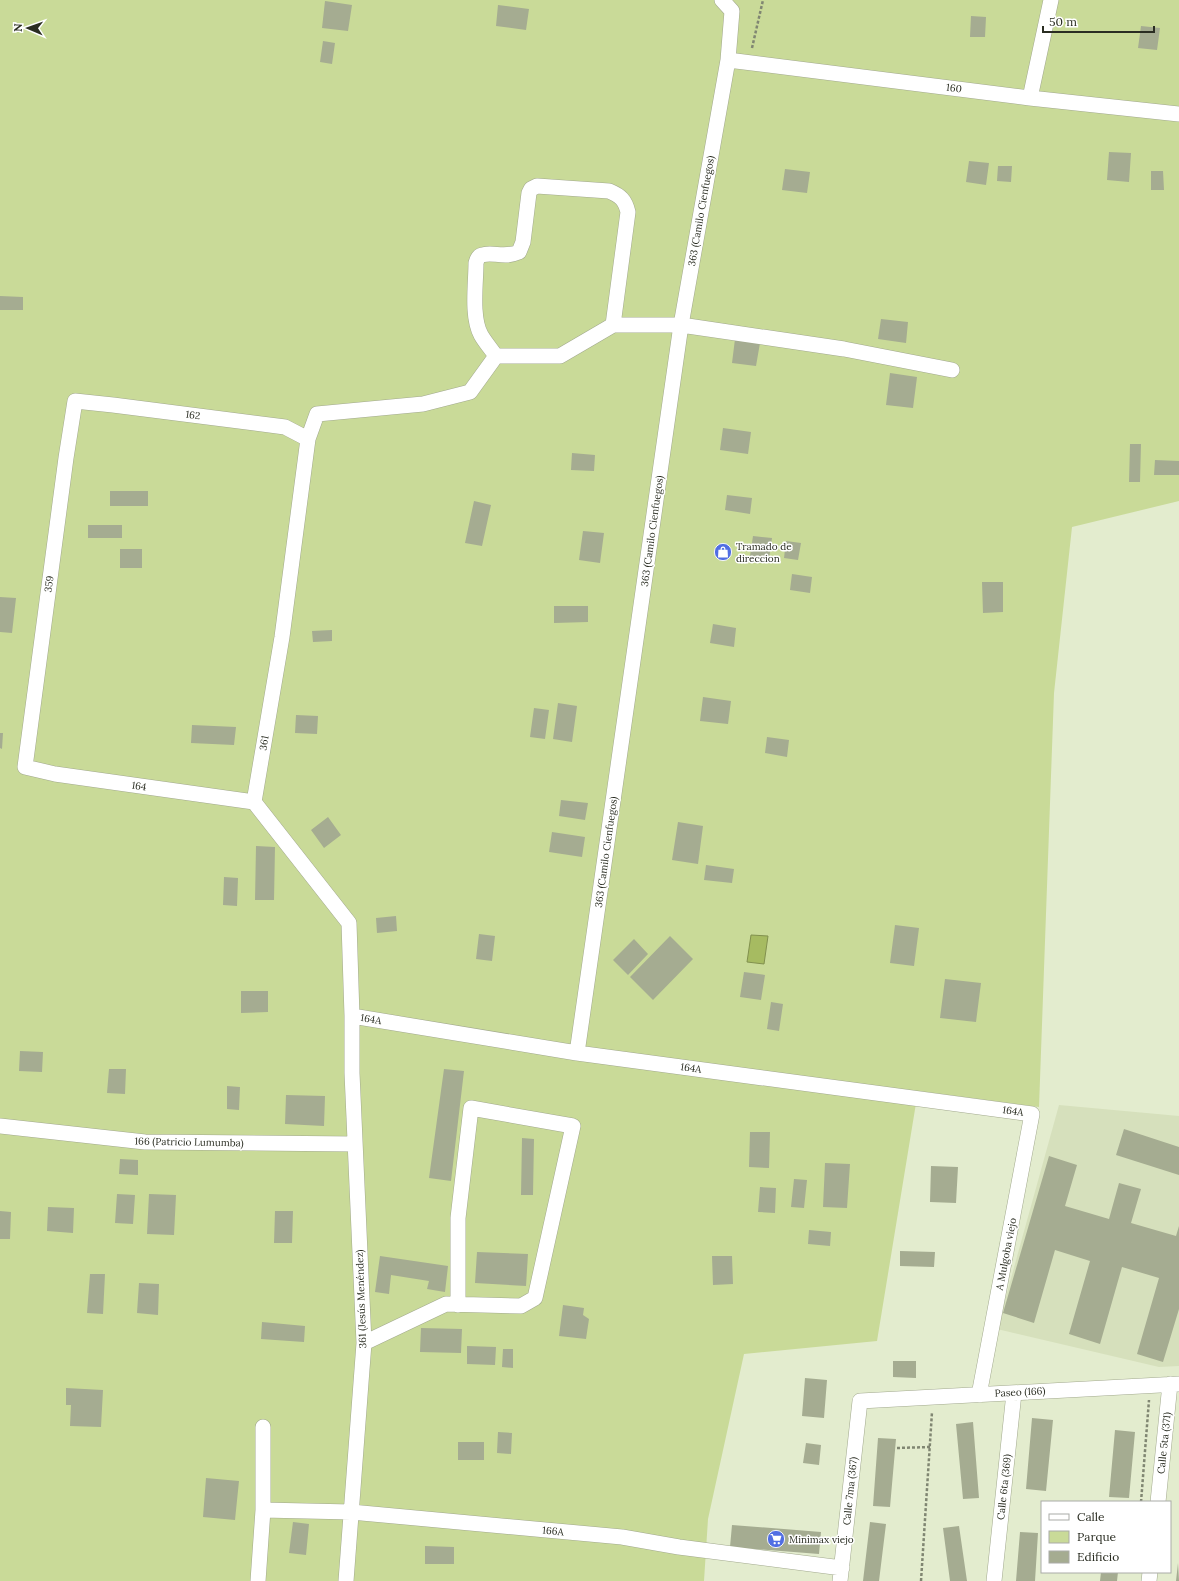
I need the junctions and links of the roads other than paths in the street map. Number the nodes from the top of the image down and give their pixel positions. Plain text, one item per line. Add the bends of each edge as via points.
1 (1051, 0) edge
2 (727, 5) edge
3 (728, 60) junction
4 (1030, 98) junction
5 (1179, 114) edge
6 (613, 325) junction
7 (681, 325) junction
8 (496, 356) junction
9 (952, 370) dead end
10 (75, 402) joint
11 (308, 439) junction
12 (25, 767) joint
13 (254, 802) junction
14 (352, 1016) junction
15 (577, 1053) junction
16 (1032, 1114) joint
17 (0, 1126) edge
18 (354, 1144) junction
19 (458, 1305) junction
20 (364, 1343) junction
21 (1174, 1384) edge
22 (1014, 1393) junction
23 (979, 1395) junction
24 (860, 1401) joint
25 (263, 1426) dead end
26 (1158, 1501) edge
27 (264, 1510) junction
28 (351, 1512) junction
29 (841, 1575) edge
30 (258, 1581) edge
31 (346, 1581) edge
32 (994, 1581) edge

1 - 4 street
2 - 3 street, 363 (Camilo Cienfuegos)
3 - 4 street, 160
3 - 7 street, 363 (Camilo Cienfuegos)
4 - 5 street, 160
6 - 7 street
6 - 8 street via 560,356
6 - 8 street via 628,212 625,201 609,191 537,186 529,193 523,242 519,252 508,256 483,255 476,262 478,326 481,336
7 - 9 street via 844,349
7 - 15 street, 363 (Camilo Cienfuegos)
8 - 11 street, 361 via 470,392 423,404 317,414
10 - 11 street, 162 via 285,427
10 - 12 street, 359
11 - 13 street, 361 via 282,638
12 - 13 street, 164 via 55,774
13 - 14 street via 349,923
14 - 15 street, 164A
14 - 18 street, 361 (Jesús Menéndez)
15 - 16 street, 164A
16 - 23 street, A Mulgoba viejo
17 - 18 street, 166 (Patricio Lumumba) via 145,1142
18 - 20 street, 361 (Jesús Menéndez)
19 - 19 street via 521,1306 535,1298 573,1126 471,1108 458,1218
19 - 20 street via 446,1304
20 - 28 street, 361 (Jesús Menéndez)
21 - 22 street, Paseo (166)
21 - 26 street, Calle 5ta (371)
22 - 23 street, Paseo (166)
22 - 32 street, Calle 6ta (369)
23 - 24 street, Paseo (166)
24 - 29 street, Calle 7ma (367)
25 - 27 street
27 - 28 street, 166A
27 - 30 street
28 - 29 street, 166A via 622,1537
28 - 31 street, 361 (Jesús Menéndez)

